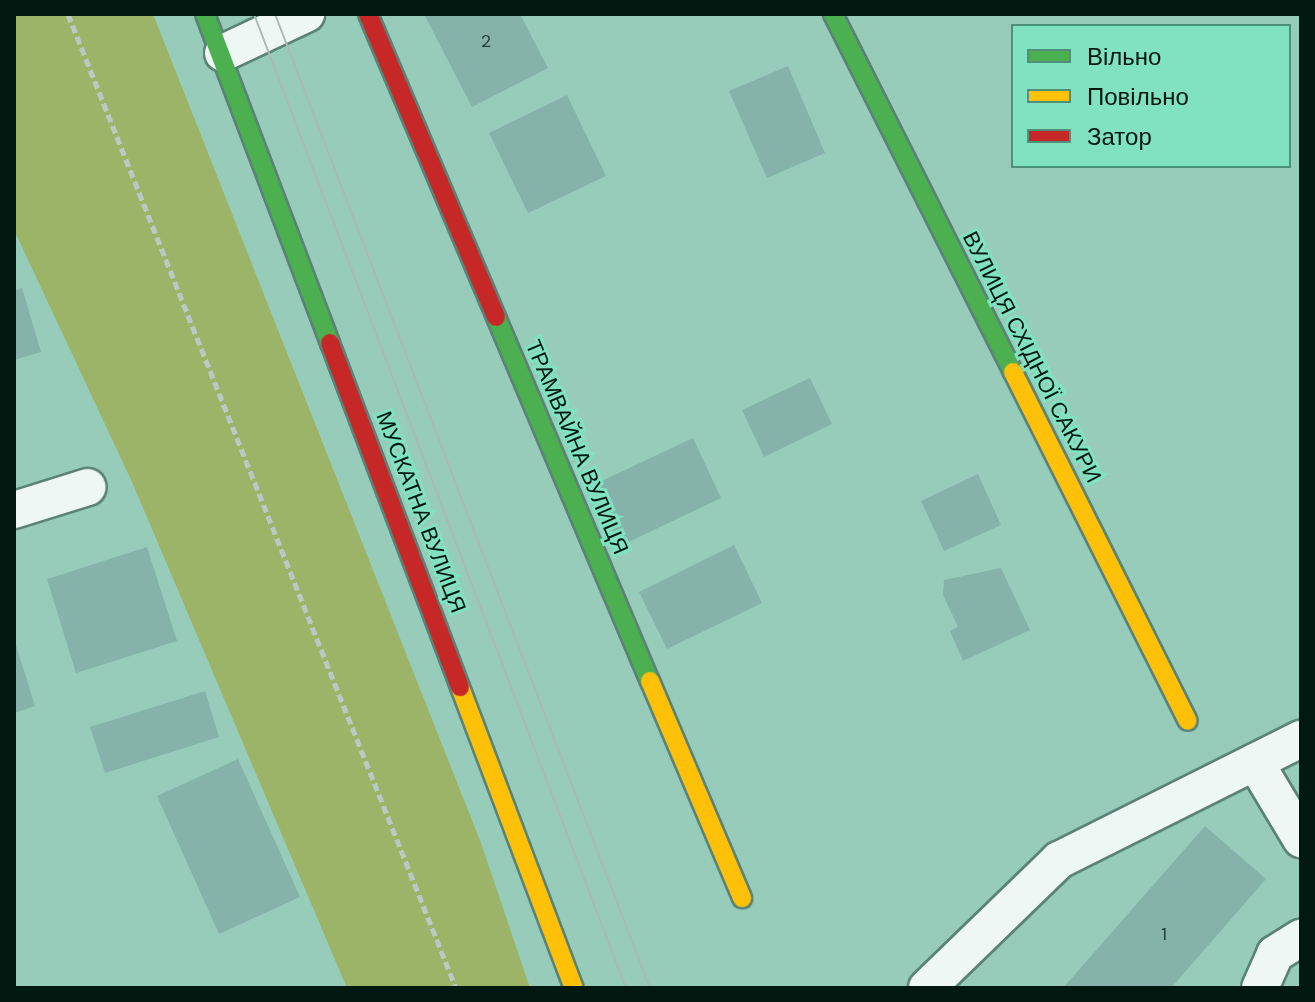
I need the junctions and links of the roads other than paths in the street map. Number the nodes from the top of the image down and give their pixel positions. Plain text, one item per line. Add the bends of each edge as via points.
1 (205, 14) edge
2 (306, 14) edge
3 (368, 14) edge
4 (833, 14) edge
5 (223, 53) junction
6 (88, 487) dead end
7 (14, 510) edge
8 (1188, 721) dead end
9 (1301, 739) edge
10 (1255, 762) junction
11 (1301, 839) edge
12 (742, 898) dead end
13 (1301, 938) edge
14 (574, 988) edge
15 (927, 988) edge
16 (1260, 988) edge

1 - 5 street, МУСКАТНА ВУЛИЦЯ
2 - 5 street
3 - 12 street, ТРАМВАЙНА ВУЛИЦЯ
4 - 8 street, ВУЛИЦЯ СХІДНОЇ САКУРИ
5 - 14 street, МУСКАТНА ВУЛИЦЯ
6 - 7 street
9 - 10 street
10 - 11 street
10 - 15 street via 1059,860
13 - 16 street via 1275,954

